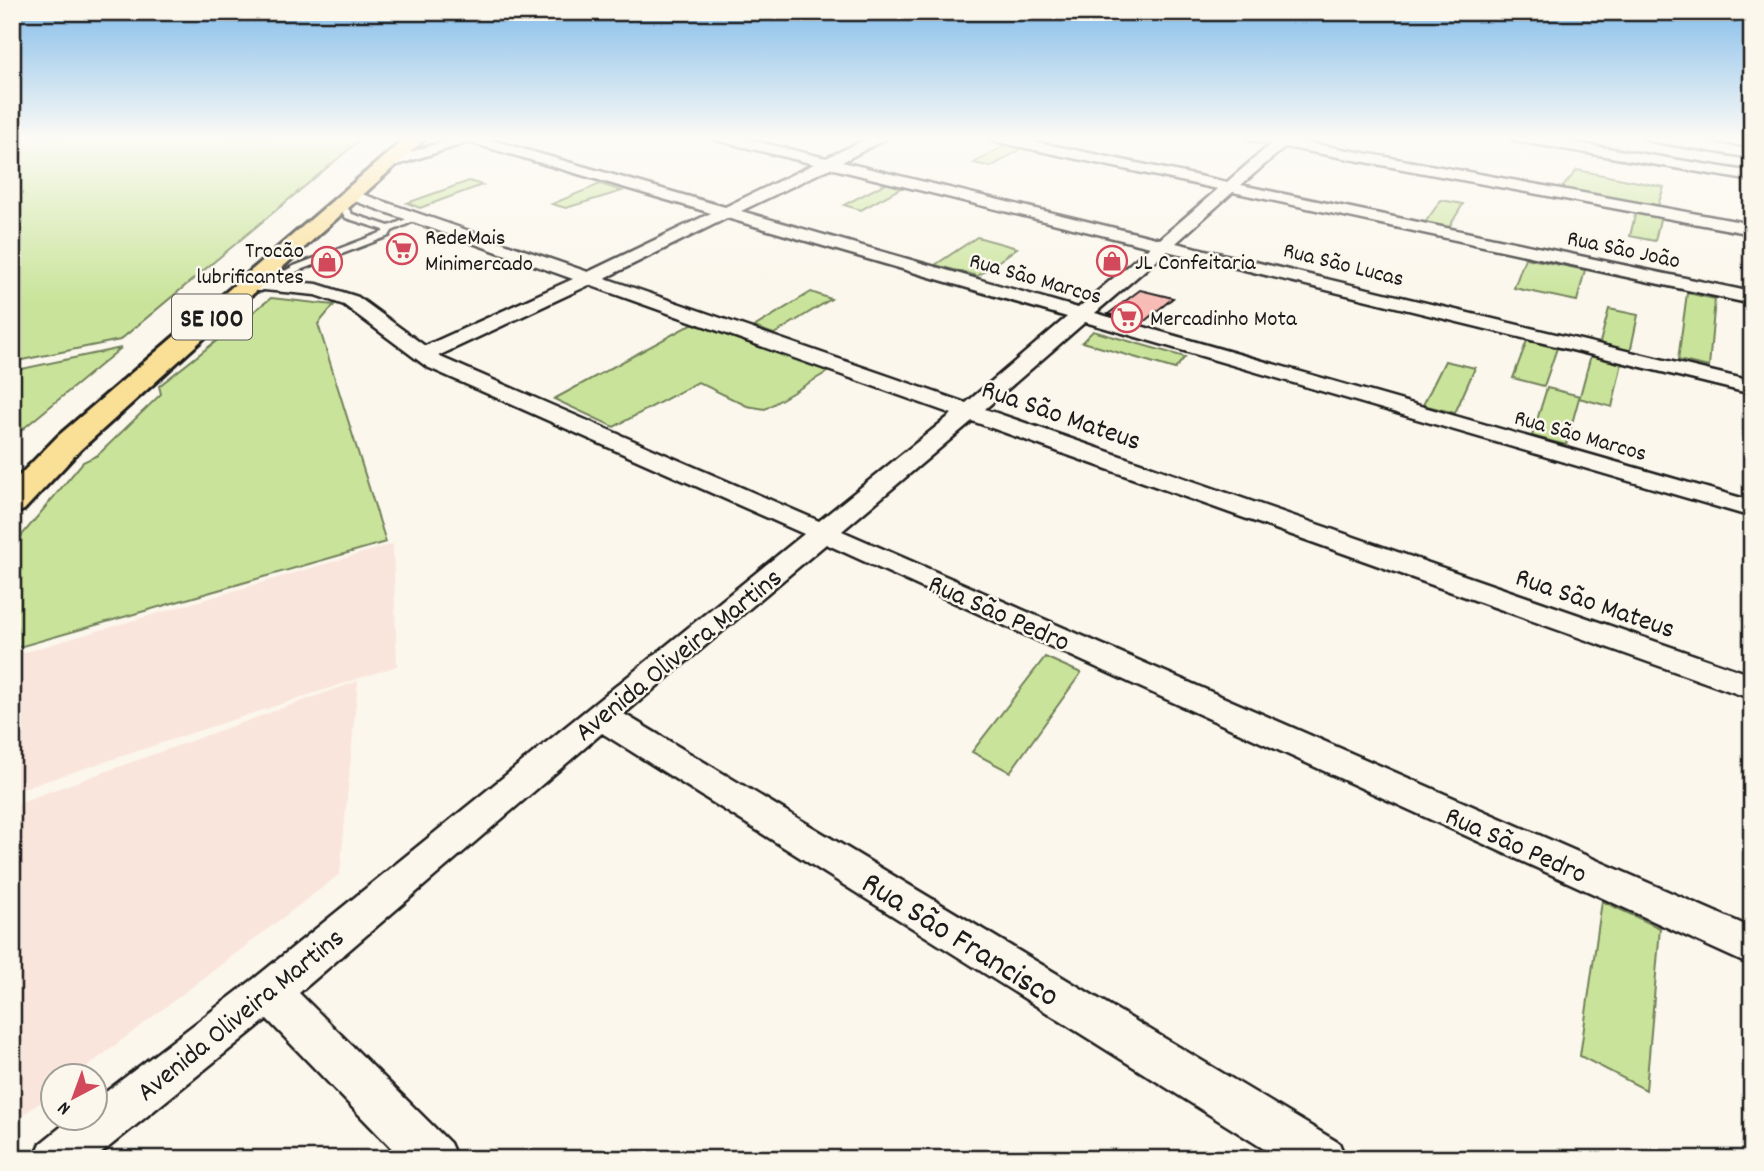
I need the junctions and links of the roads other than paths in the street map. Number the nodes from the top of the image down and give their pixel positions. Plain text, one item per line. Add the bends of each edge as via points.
1 (344, 192) edge
2 (354, 192) edge
3 (653, 192) edge
4 (771, 192) edge
5 (944, 192) edge
6 (1227, 192) edge
7 (1248, 192) edge
8 (1554, 192) edge
9 (346, 200) junction
10 (725, 213) junction
11 (417, 218) junction
12 (389, 229) junction
13 (1752, 229) edge
14 (1165, 245) junction
15 (590, 278) junction
16 (258, 284) junction
17 (1752, 298) edge
18 (1081, 315) junction
19 (423, 355) junction
20 (1752, 388) edge
21 (969, 412) junction
22 (35, 456) edge
23 (12, 503) edge
24 (1752, 509) edge
25 (822, 532) junction
26 (1752, 687) edge
27 (601, 716) junction
28 (1752, 947) edge
29 (269, 992) junction
30 (57, 1159) edge
31 (434, 1159) edge
32 (1323, 1159) edge

1 - 22 main road, SE 100
2 - 9 main road, SE 100
3 - 10 street, Rua São Marcos
4 - 10 street
5 - 14 street, Rua São Lucas
6 - 14 street, Avenida Oliveira Martins
7 - 17 street, Rua São João
8 - 13 street
9 - 11 street, Rua São Mateus
9 - 12 lane via 349,216
9 - 16 main road, SE 100
10 - 15 street
10 - 18 street, Rua São Marcos
11 - 12 lane
11 - 15 street, Rua São Mateus
12 - 16 lane
14 - 18 street, Avenida Oliveira Martins
14 - 20 street, Rua São Lucas
15 - 19 street
15 - 21 street, Rua São Mateus
16 - 19 street, Rua São Pedro via 317,290 351,302
16 - 22 main road, SE 100
18 - 21 street, Avenida Oliveira Martins
18 - 24 street, Rua São Marcos
19 - 25 street, Rua São Pedro
21 - 25 street, Avenida Oliveira Martins
21 - 26 street, Rua São Mateus
22 - 23 main road, SE 100
25 - 27 street, Avenida Oliveira Martins
25 - 28 street, Rua São Pedro
27 - 29 street, Avenida Oliveira Martins
27 - 32 street, Rua São Francisco
29 - 30 street, Avenida Oliveira Martins
29 - 31 street

